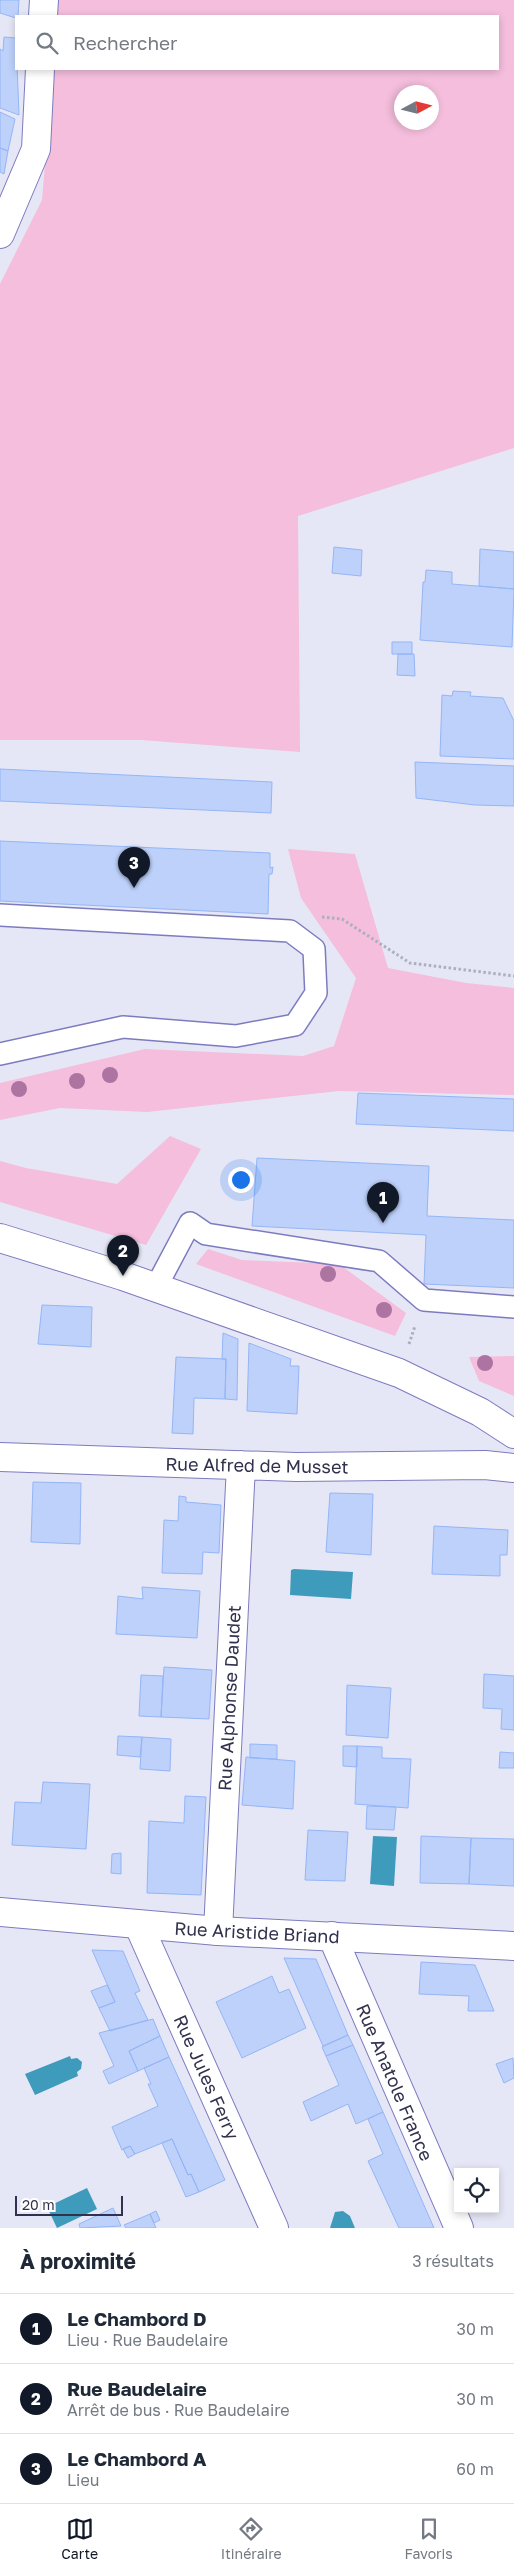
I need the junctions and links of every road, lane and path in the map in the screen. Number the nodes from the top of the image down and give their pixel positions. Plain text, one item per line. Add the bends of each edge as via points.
1 (44, 0) edge
2 (43, 15) edge
3 (40, 70) edge
4 (0, 234) edge
5 (0, 915) edge
6 (290, 930) junction
7 (514, 976) edge
8 (0, 1054) edge
9 (0, 1238) edge
10 (155, 1288) junction
11 (424, 1300) junction
12 (514, 1308) edge
13 (399, 1373) junction
14 (514, 1434) edge
15 (0, 1457) edge
16 (241, 1466) junction
17 (514, 1468) edge
18 (0, 1912) edge
19 (139, 1926) junction
20 (218, 1931) junction
21 (332, 1936) junction
22 (514, 1946) edge
23 (274, 2228) edge
24 (459, 2228) edge

1 - 2 street
3 - 4 street via 36,149
5 - 6 lane
6 - 7 path via 293,914 342,919 410,964
6 - 8 lane via 314,950 316,993 296,1025 236,1036 123,1027
9 - 10 street
10 - 11 lane via 190,1223 206,1234 379,1262
10 - 13 street
11 - 12 lane
11 - 13 path
13 - 14 street via 480,1412
15 - 16 street, Rue Alfred de Musset
16 - 17 street, Rue Alfred de Musset via 486,1465
16 - 20 street, Rue Alphonse Daudet
18 - 19 street, Rue Aristide Briand
19 - 20 street, Rue Aristide Briand
19 - 23 street, Rue Jules Ferry
20 - 21 street, Rue Aristide Briand
21 - 22 street, Rue Aristide Briand
21 - 24 street, Rue Anatole France

